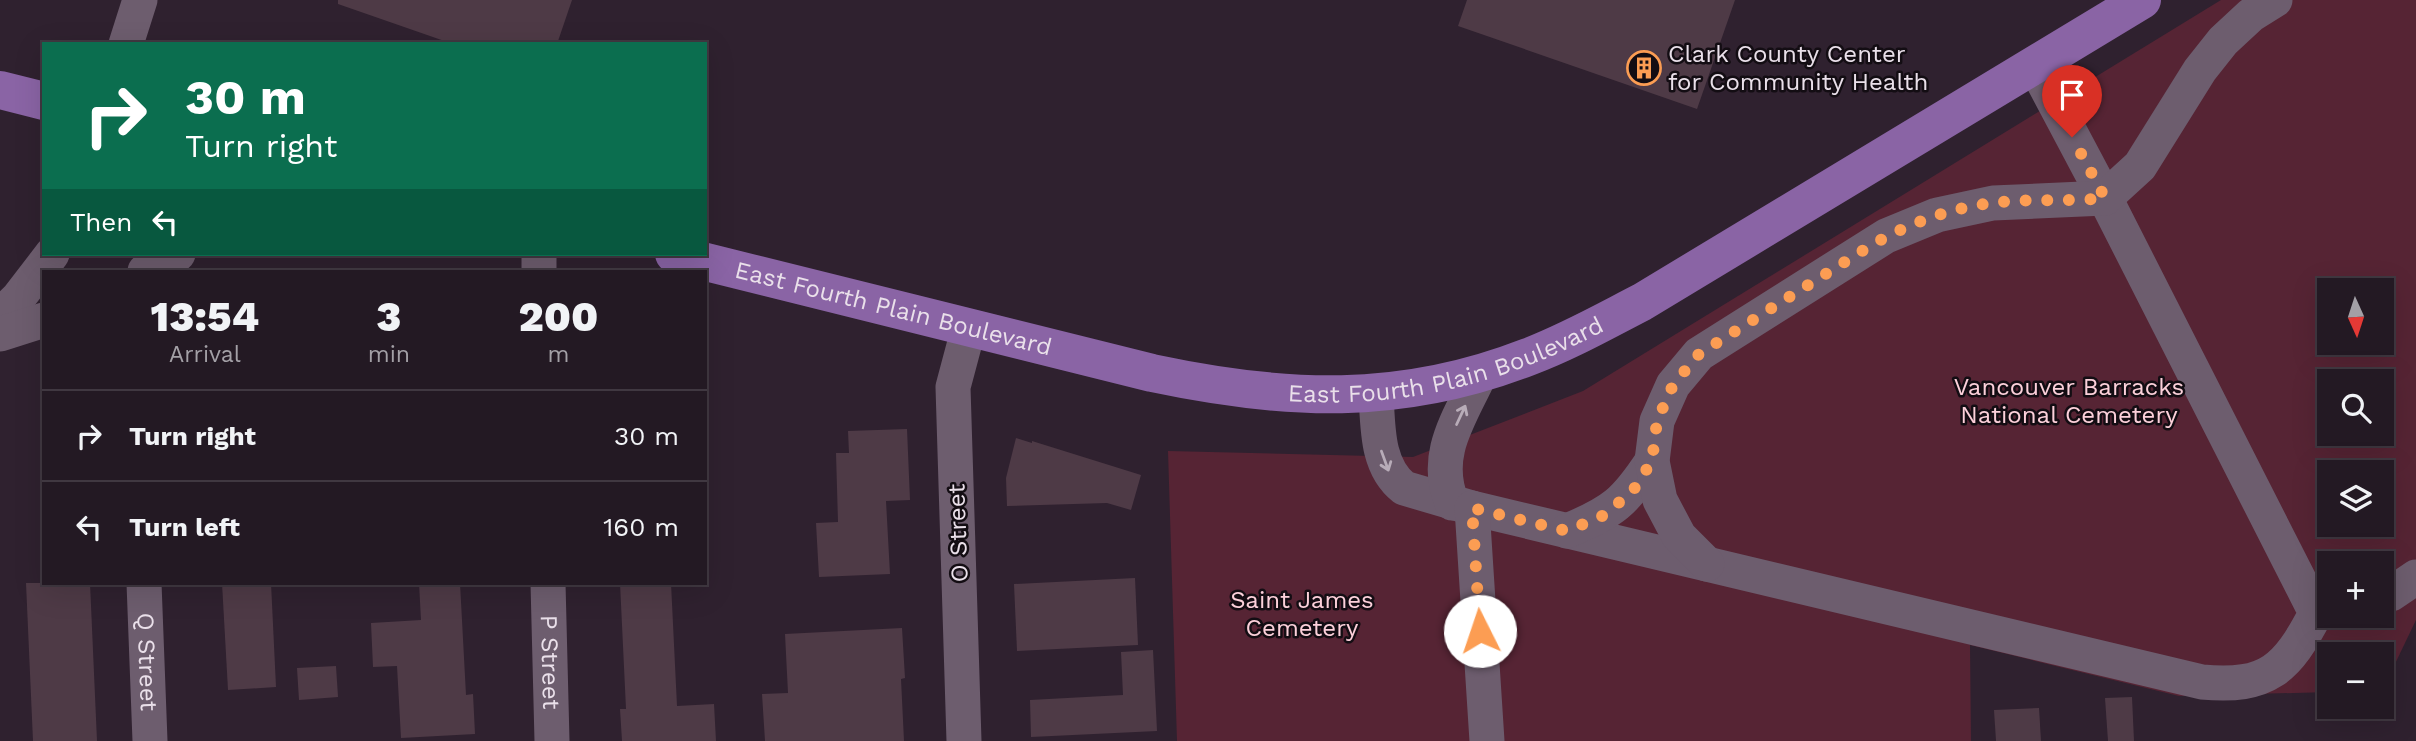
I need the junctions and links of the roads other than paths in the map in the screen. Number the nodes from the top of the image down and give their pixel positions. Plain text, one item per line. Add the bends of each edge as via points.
1 (140, 0) edge
2 (2142, 0) edge
3 (2275, 0) edge
4 (127, 42) edge
5 (2035, 66) junction
6 (0, 90) edge
7 (42, 100) edge
8 (2105, 198) junction
9 (50, 256) edge
10 (174, 256) edge
11 (682, 256) edge
12 (147, 270) edge
13 (0, 316) edge
14 (42, 321) edge
15 (969, 327) junction
16 (0, 334) edge
17 (1480, 374) junction
18 (1376, 393) junction
19 (1652, 461) junction
20 (1462, 505) junction
21 (1567, 531) junction
22 (1707, 564) junction
23 (2416, 577) edge
24 (144, 585) edge
25 (548, 585) edge
26 (2394, 592) edge
27 (2317, 601) edge
28 (2317, 620) edge
29 (150, 741) edge
30 (552, 741) edge
31 (964, 741) edge
32 (1487, 741) edge

1 - 4 street
2 - 5 main road, East Fourth Plain Boulevard
3 - 8 street via 2222,41 2140,166
5 - 8 street
5 - 17 main road, East Fourth Plain Boulevard via 1643,302 1550,348
6 - 7 main road
8 - 19 street via 1993,203 1937,215 1886,236 1699,354 1673,385 1657,421
8 - 27 street
9 - 13 street
10 - 12 street
11 - 15 main road, East Fourth Plain Boulevard
14 - 16 street
15 - 18 main road, East Fourth Plain Boulevard via 1232,389 1335,396
15 - 31 street, O Street via 953,387
17 - 18 main road, East Fourth Plain Boulevard
20 -> 17 street via 1445,480 1446,448
18 -> 20 street via 1380,443 1395,481 1404,488
19 - 21 street via 1632,492 1602,516
19 - 22 street via 1660,500 1679,536
20 - 21 street
20 - 32 street
21 - 22 street
22 - 28 street via 2230,685 2258,679 2282,665
23 - 26 street
24 - 29 street, Q Street
25 - 30 street, P Street

